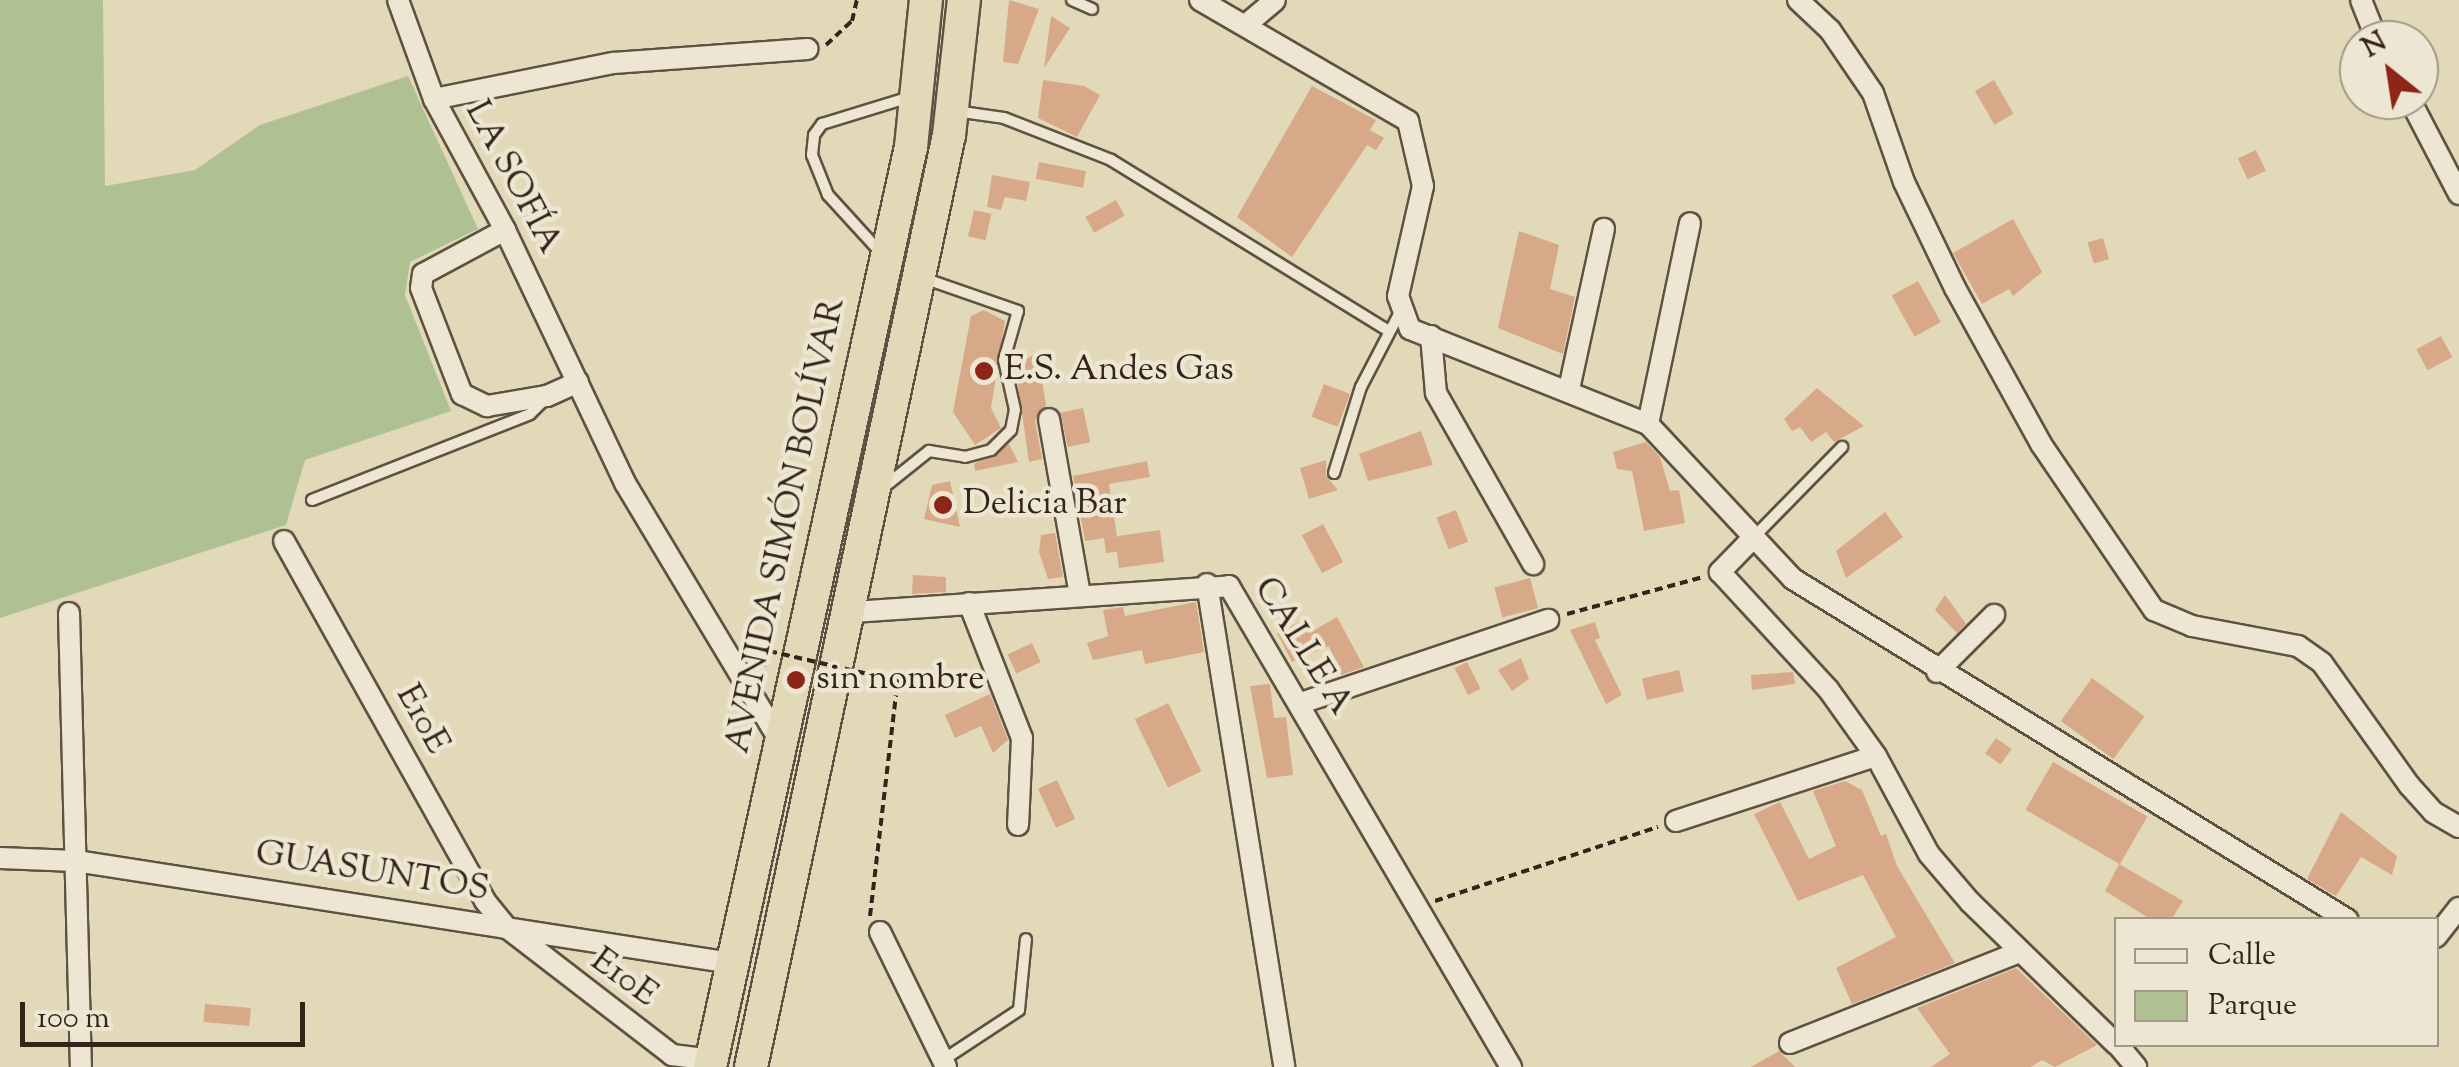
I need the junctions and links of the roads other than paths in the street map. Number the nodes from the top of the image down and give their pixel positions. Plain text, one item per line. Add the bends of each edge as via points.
1 (398, 0) edge
2 (926, 0) edge
3 (964, 0) edge
4 (1072, 0) edge
5 (1200, 0) edge
6 (1275, 0) edge
7 (1798, 0) edge
8 (1092, 9) dead end
9 (1248, 24) junction
10 (807, 49) road end
11 (916, 96) junction
12 (434, 99) junction
13 (952, 111) junction
14 (2420, 120) edge
15 (2459, 194) edge
16 (1690, 224) dead end
17 (1604, 229) dead end
18 (505, 230) junction
19 (887, 258) junction
20 (920, 277) junction
21 (1393, 322) junction
22 (1431, 336) junction
23 (578, 382) junction
24 (1568, 389) junction
25 (547, 396) junction
26 (1050, 420) dead end
27 (1648, 424) junction
28 (1842, 448) dead end
29 (1334, 472) dead end
30 (876, 494) junction
31 (312, 500) dead end
32 (1751, 540) junction
33 (284, 541) dead end
34 (1533, 564) dead end
35 (1207, 584) junction
36 (1080, 594) junction
37 (970, 603) junction
38 (852, 612) junction
39 (69, 613) dead end
40 (1994, 615) dead end
41 (1548, 620) road end
42 (1937, 672) junction
43 (1301, 703) junction
44 (781, 743) junction
45 (1876, 756) junction
46 (1676, 821) road end
47 (1018, 825) dead end
48 (2459, 827) edge
49 (0, 858) edge
50 (76, 862) junction
51 (2459, 908) edge
52 (2343, 917) edge
53 (506, 927) junction
54 (880, 932) road end
55 (2439, 933) edge
56 (1026, 939) dead end
57 (2020, 952) junction
58 (732, 962) junction
59 (2114, 1041) edge
60 (1790, 1043) dead end
61 (2119, 1047) edge
62 (667, 1061) edge
63 (711, 1063) edge
64 (945, 1063) edge
65 (80, 1067) edge
66 (751, 1067) edge
67 (1284, 1067) edge
68 (1511, 1067) edge
69 (2136, 1067) edge

1 - 12 street, LA SOFÍA
2 - 11 highway, AVENIDA SIMÓN BOLÍVAR
3 - 13 highway
4 - 8 lane
5 - 9 street
6 - 9 street
7 - 48 street via 1830,30 1873,93 1904,182 1955,288 2042,444 2154,610 2192,626 2298,646 2322,663 2409,785 2433,812
9 - 21 street via 1408,121 1422,186
10 - 12 street via 613,63
11 - 19 highway, AVENIDA SIMÓN BOLÍVAR
11 - 19 lane via 822,124 814,135 812,155 828,195
12 - 18 street, LA SOFÍA
13 - 20 highway
13 - 21 lane via 1004,118 1111,160
14 - 15 street
16 - 27 street
17 - 24 street
18 - 23 street, LA SOFÍA
18 - 25 street via 433,265 422,288 462,394 488,406
19 - 44 highway, AVENIDA SIMÓN BOLÍVAR
20 - 30 highway
20 - 30 lane via 1018,311 1004,360 1015,410 1011,430 991,450 965,457 923,454
21 - 22 street
21 - 29 lane
22 - 24 street
22 - 34 street via 1436,393
23 - 25 street
23 - 44 street, LA SOFÍA via 676,574
24 - 27 street
25 - 31 lane via 530,414
26 - 36 street
27 - 32 street
28 - 32 lane
30 - 38 highway
32 - 42 street via 1793,579
32 - 45 street via 1720,572 1828,689
33 - 53 street, E10E via 485,901
35 - 36 street, CALLE A
35 - 43 street, CALLE A via 1229,586 1237,596
35 - 67 street
36 - 37 street, CALLE A
37 - 38 street, CALLE A
37 - 47 street via 1022,738
38 - 66 highway
39 - 50 street
40 - 42 street
41 - 43 street
42 - 52 street via 2096,769 2158,798
43 - 68 street, CALLE A
44 - 58 highway, AVENIDA SIMÓN BOLÍVAR
45 - 46 street
45 - 57 street via 1930,854
49 - 50 street, GUASUNTOS
50 - 53 street, GUASUNTOS
50 - 65 street
51 - 55 street
53 - 58 street, GUASUNTOS
53 - 62 street, E10E
54 - 64 street
56 - 64 lane via 1020,1010
57 - 59 street
57 - 60 street
58 - 63 highway, AVENIDA SIMÓN BOLÍVAR
61 - 69 street
62 - 63 street, E10E

